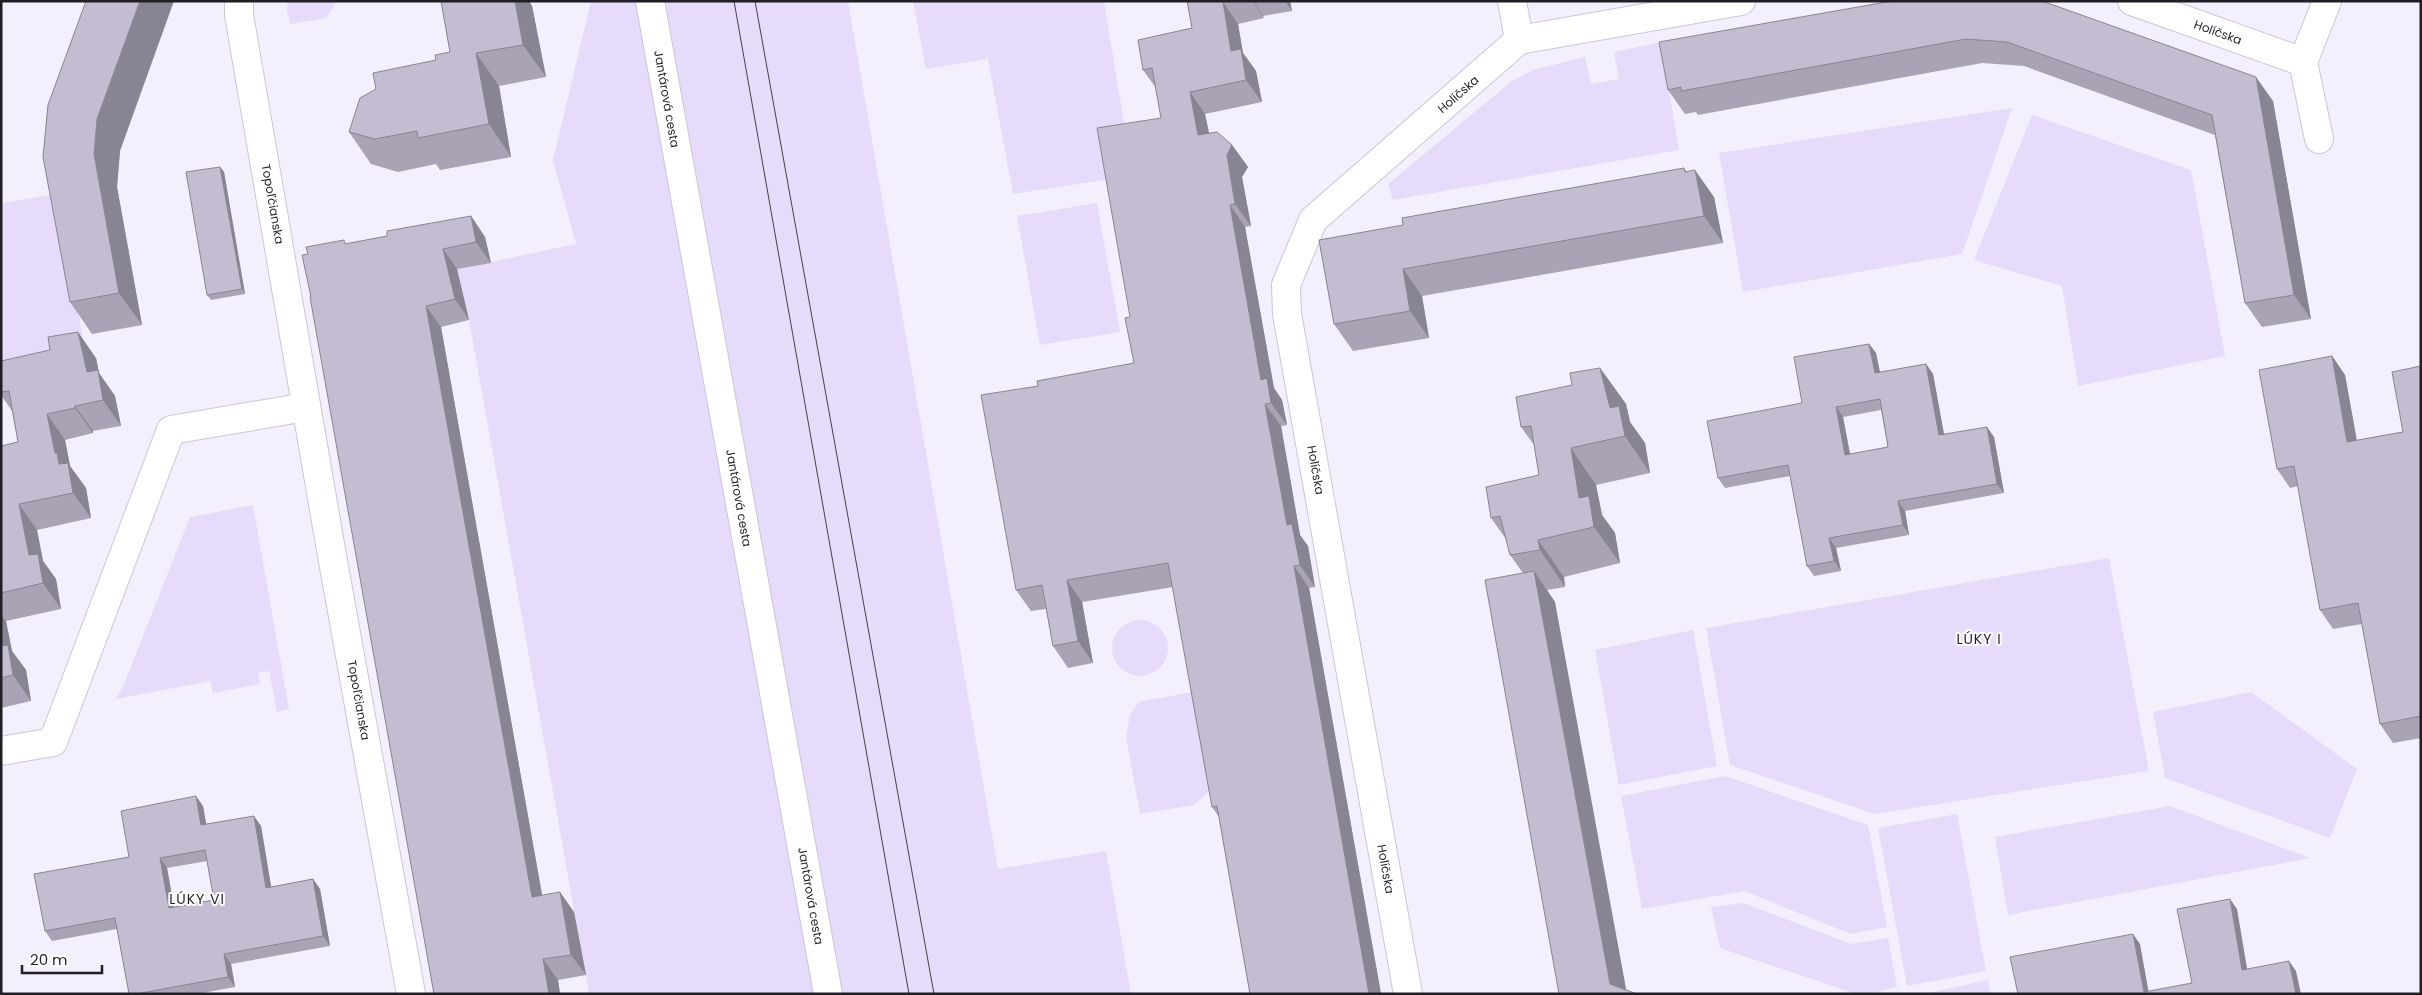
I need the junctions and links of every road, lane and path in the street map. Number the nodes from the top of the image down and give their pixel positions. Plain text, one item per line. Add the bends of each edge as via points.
1 (238, 1) edge
2 (650, 1) edge
3 (1512, 1) edge
4 (1741, 1) edge
5 (2132, 1) edge
6 (2327, 1) edge
7 (1519, 40) junction
8 (2303, 62) junction
9 (2320, 138) dead end
10 (306, 407) junction
11 (1, 751) edge
12 (411, 994) edge
13 (828, 994) edge
14 (1408, 994) edge

1 - 10 street, Topoľčianska
2 - 13 street, Jantárová cesta
3 - 7 street
4 - 7 street
5 - 8 street, Holíčska
6 - 8 street
7 - 14 street, Holíčska via 1313,220 1286,285 1287,314
8 - 9 street
10 - 11 street via 171,430 54,742
10 - 12 street, Topoľčianska

